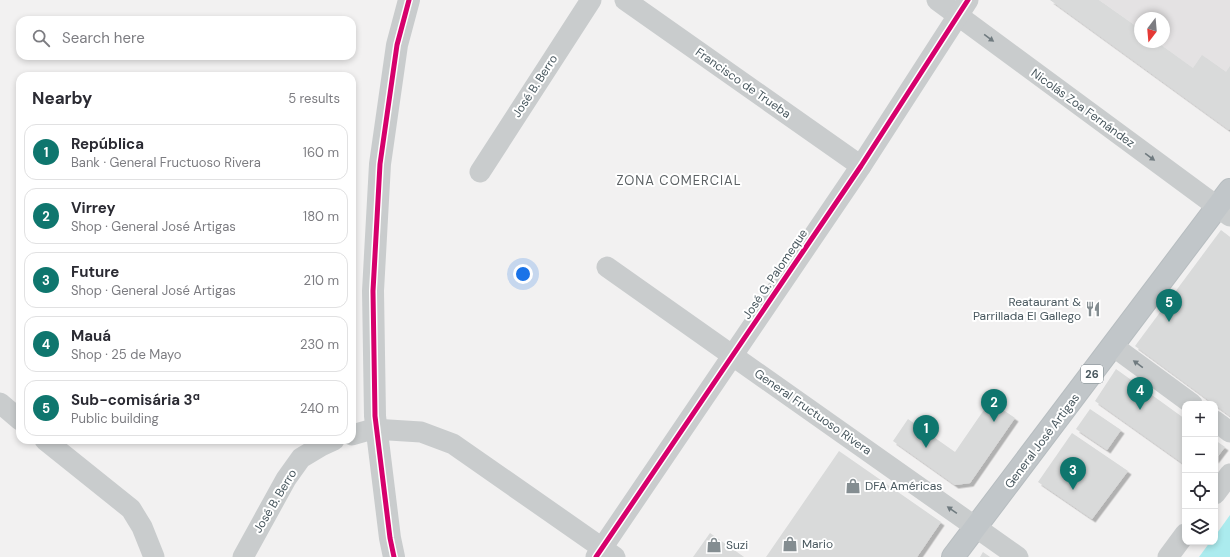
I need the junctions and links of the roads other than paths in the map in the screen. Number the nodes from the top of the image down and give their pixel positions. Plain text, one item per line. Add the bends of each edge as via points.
1 (409, 0) edge
2 (591, 0) edge
3 (626, 0) edge
4 (937, 0) edge
5 (963, 8) edge
6 (861, 166) junction
7 (480, 172) dead end
8 (1230, 190) edge
9 (1224, 211) edge
10 (607, 267) dead end
11 (1113, 346) junction
12 (732, 355) junction
13 (1188, 401) edge
14 (0, 403) edge
15 (16, 417) edge
16 (1218, 423) edge
17 (1230, 432) edge
18 (356, 434) edge
19 (50, 444) edge
20 (325, 444) edge
21 (1230, 474) edge
22 (1218, 490) edge
23 (976, 527) junction
24 (1182, 538) edge
25 (604, 554) edge
26 (154, 557) edge
27 (243, 557) edge
28 (394, 557) edge
29 (953, 557) edge
30 (1018, 557) edge
31 (1168, 557) edge

1 - 28 street, bridge via 397,45 380,164 373,292 375,416
2 - 7 street, José B. Berro
3 - 6 street, Francisco de Trueba
4 - 5 street, Nicolás Zoa Fernández
5 - 6 street, José G. Palomeque
5 -> 9 street, Nicolás Zoa Fernández
6 - 12 street, José G. Palomeque
8 - 9 highway, General José Artigas / 26
9 - 11 highway, General José Artigas / 26
10 - 12 street, General Fructuoso Rivera
13 -> 11 street
11 - 23 highway, General José Artigas / 26
23 -> 12 street, General Fructuoso Rivera
12 - 25 street, José G. Palomeque
14 - 15 street
16 - 17 street
18 - 25 street via 373,429 421,432 453,444
19 - 26 street via 131,509 142,527
20 - 27 street, José B. Berro via 301,458 286,479
21 - 22 street
23 - 29 highway, General José Artigas / 26
23 - 30 street, General Fructuoso Rivera
24 - 31 street

